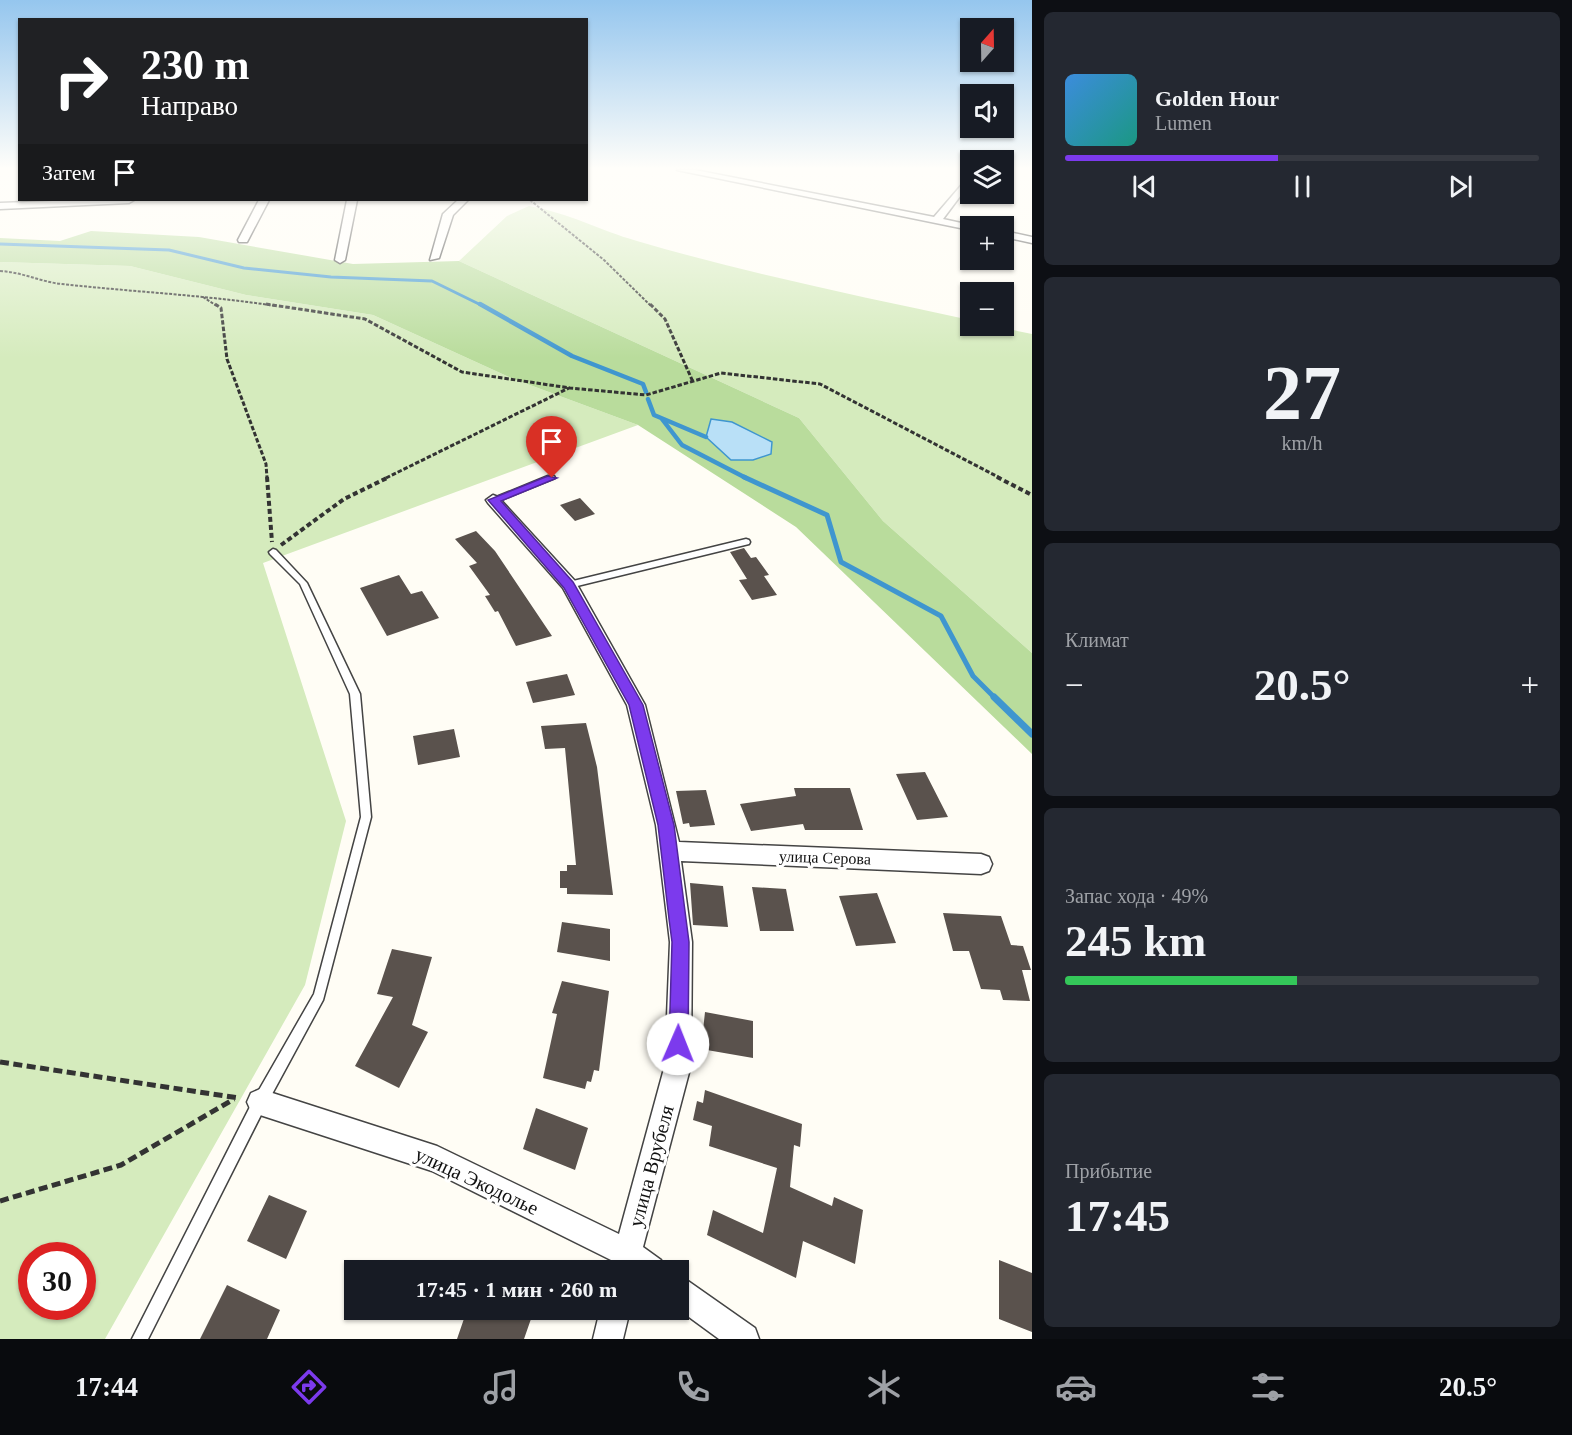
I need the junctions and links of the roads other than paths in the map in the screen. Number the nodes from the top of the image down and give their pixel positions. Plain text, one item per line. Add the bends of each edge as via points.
1 (247, 232) edge
2 (346, 232) edge
3 (442, 232) edge
4 (1014, 236) edge
5 (243, 240) dead end
6 (1032, 240) edge
7 (434, 258) dead end
8 (340, 260) dead end
9 (552, 478) dead end
10 (494, 500) joint
11 (746, 542) dead end
12 (273, 552) road end
13 (569, 585) junction
14 (669, 851) junction
15 (981, 864) dead end
16 (248, 1100) junction
17 (621, 1260) edge
18 (626, 1260) edge
19 (689, 1298) edge
20 (613, 1320) edge
21 (140, 1339) edge
22 (608, 1339) edge
23 (744, 1339) edge

1 - 5 street
2 - 8 street
3 - 7 street
4 - 6 street
9 - 10 lane
10 - 13 street, улица Врубеля
11 - 13 lane
12 - 16 lane via 303,583 355,694 366,817 319,996
13 - 14 street, улица Врубеля via 636,705
14 - 15 street, улица Серова
14 - 18 street, улица Врубеля via 681,942 678,1065
16 - 17 street, улица Экодолье via 437,1159
16 - 21 lane
19 - 23 street
20 - 22 street

